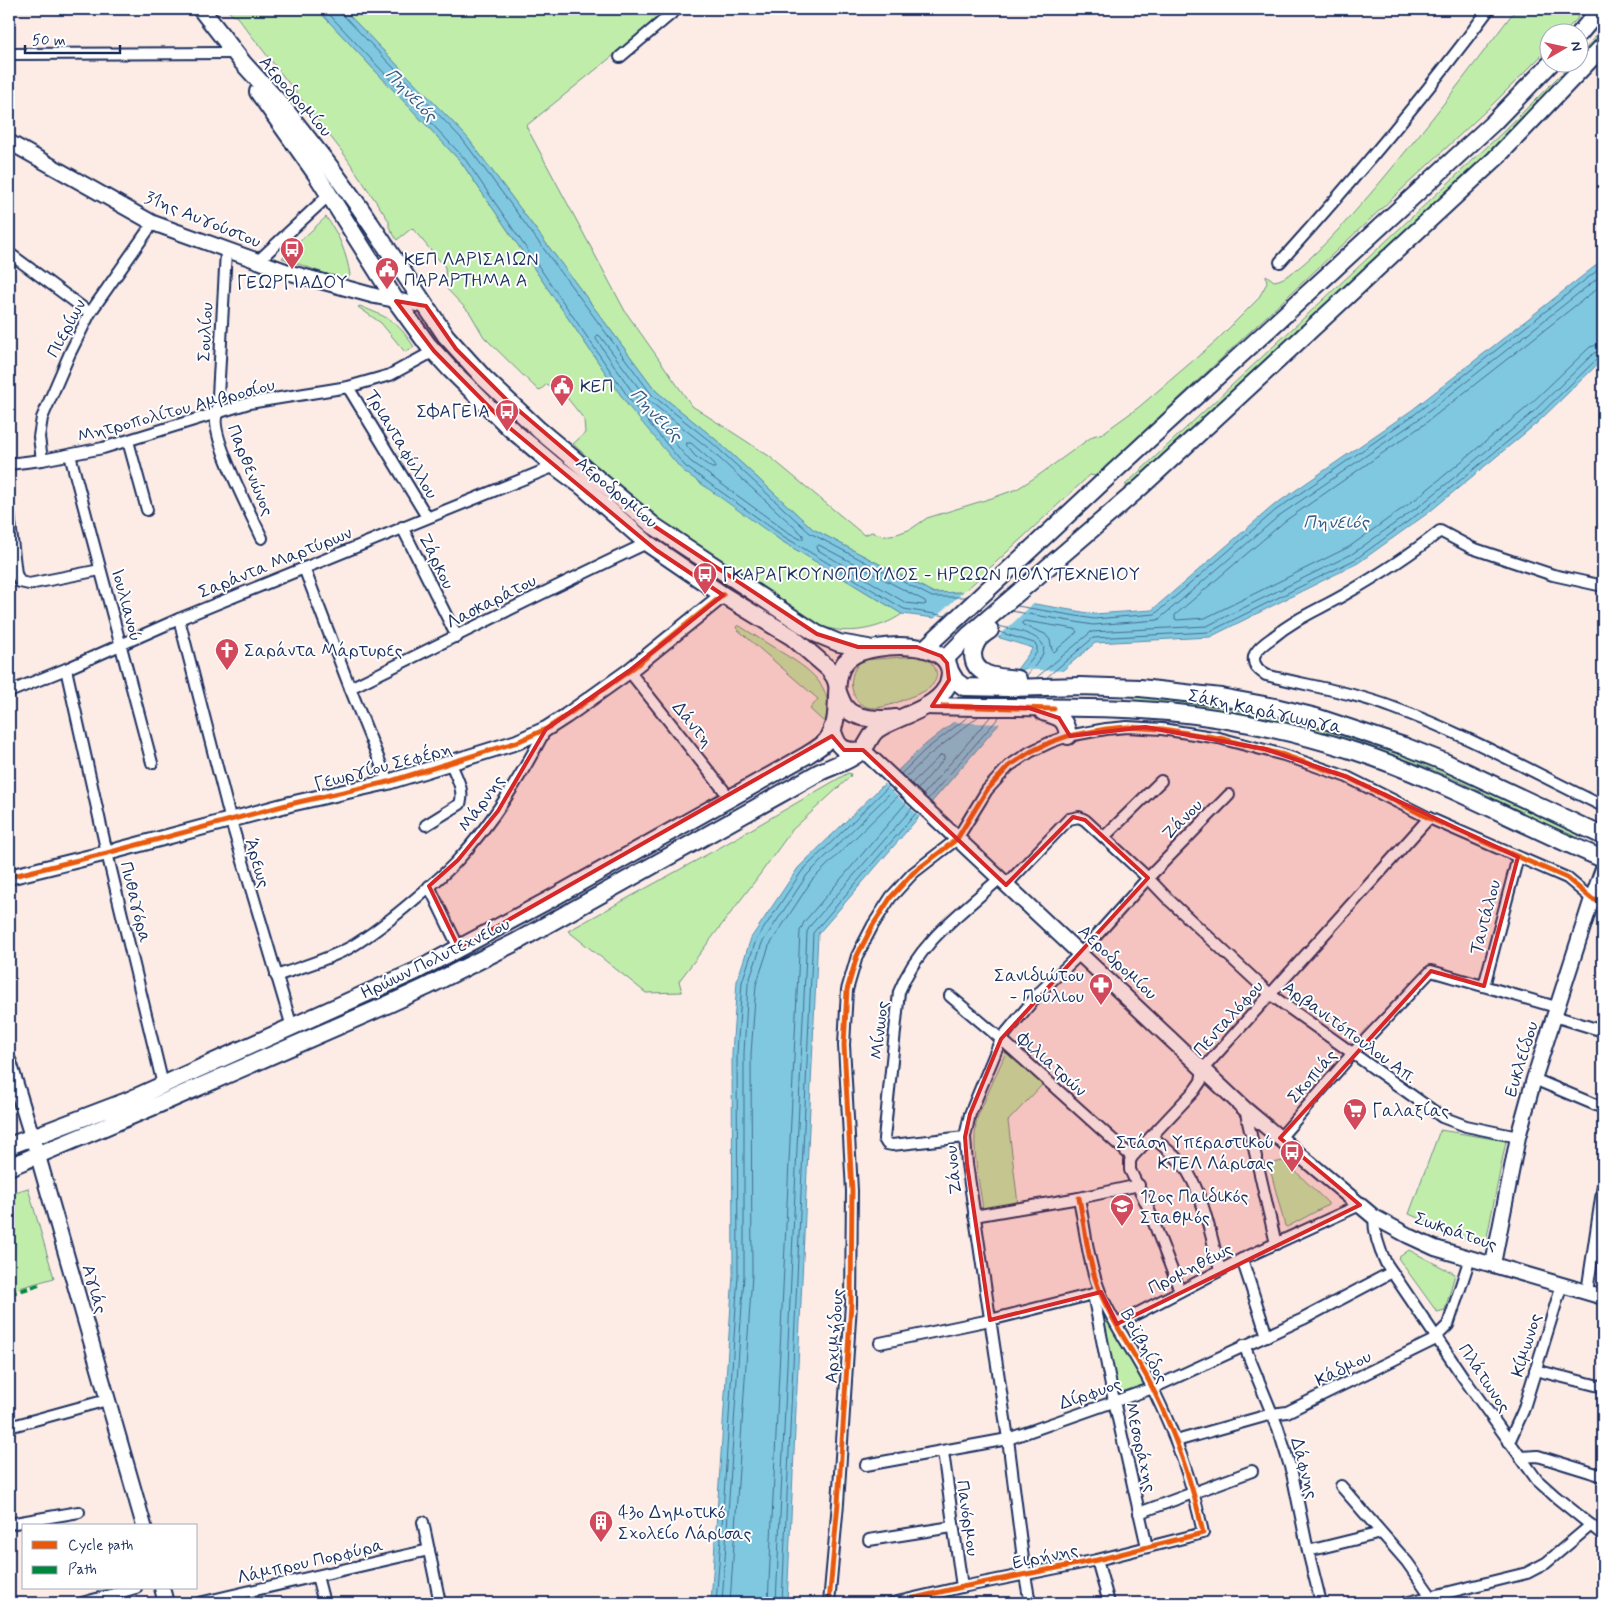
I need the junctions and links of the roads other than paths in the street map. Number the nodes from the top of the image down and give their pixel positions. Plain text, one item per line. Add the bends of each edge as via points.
1 (201, 9) edge
2 (677, 9) edge
3 (1489, 9) edge
4 (1600, 9) edge
5 (1589, 22) edge
6 (1603, 46) edge
7 (9, 54) edge
8 (620, 57) dead end
9 (240, 58) junction
10 (1542, 72) edge
11 (9, 142) edge
12 (329, 194) junction
13 (153, 223) junction
14 (226, 251) junction
15 (9, 253) edge
16 (258, 261) junction
17 (1280, 262) dead end
18 (396, 301) junction
19 (426, 306) junction
20 (90, 313) junction
21 (434, 351) junction
22 (348, 387) junction
23 (217, 414) junction
24 (128, 441) junction
25 (70, 456) junction
26 (42, 460) junction
27 (9, 464) edge
28 (555, 466) junction
29 (148, 510) dead end
30 (9, 514) edge
31 (428, 517) junction
32 (402, 527) junction
33 (262, 538) dead end
34 (647, 543) junction
35 (304, 568) junction
36 (100, 570) junction
37 (1603, 586) edge
38 (723, 596) junction
39 (180, 619) junction
40 (457, 637) junction
41 (971, 640) junction
42 (120, 645) junction
43 (870, 649) junction
44 (924, 649) junction
45 (948, 665) junction
46 (66, 668) junction
47 (630, 671) junction
48 (1046, 687) junction
49 (350, 688) junction
50 (837, 688) junction
51 (9, 692) edge
52 (926, 706) junction
53 (1051, 711) junction
54 (901, 717) junction
55 (546, 728) junction
56 (832, 728) junction
57 (1068, 736) junction
58 (863, 750) junction
59 (152, 763) dead end
60 (451, 764) junction
61 (1161, 781) dead end
62 (388, 782) junction
63 (1229, 795) dead end
64 (730, 798) junction
65 (1603, 806) edge
66 (1429, 818) junction
67 (231, 821) junction
68 (426, 825) dead end
69 (1104, 836) junction
70 (1603, 836) edge
71 (955, 838) junction
72 (107, 853) junction
73 (1518, 857) junction
74 (1603, 860) edge
75 (1603, 869) edge
76 (9, 877) edge
77 (1148, 878) junction
78 (1003, 882) junction
79 (430, 886) junction
80 (1598, 901) edge
81 (459, 948) junction
82 (1080, 954) junction
83 (276, 976) junction
84 (1484, 986) junction
85 (1271, 995) junction
86 (950, 996) dead end
87 (1555, 1011) junction
88 (292, 1027) junction
89 (1603, 1030) edge
90 (1001, 1039) junction
91 (1352, 1054) junction
92 (9, 1062) edge
93 (1203, 1069) junction
94 (844, 1070) joint
95 (1534, 1079) junction
96 (163, 1085) junction
97 (1603, 1108) edge
98 (1245, 1109) junction
99 (1152, 1136) junction
100 (965, 1137) junction
101 (1518, 1137) junction
102 (32, 1138) junction
103 (1280, 1138) junction
104 (9, 1146) edge
105 (38, 1156) junction
106 (1132, 1157) junction
107 (9, 1167) edge
108 (1139, 1185) junction
109 (1603, 1185) edge
110 (1079, 1198) junction
111 (1360, 1205) junction
112 (974, 1216) junction
113 (1374, 1217) junction
114 (1276, 1244) junction
115 (1470, 1258) junction
116 (1242, 1259) junction
117 (1494, 1264) junction
118 (1220, 1270) junction
119 (1392, 1272) junction
120 (1562, 1284) junction
121 (1180, 1290) junction
122 (1587, 1292) junction
123 (1097, 1293) junction
124 (1603, 1297) edge
125 (990, 1320) junction
126 (1117, 1324) junction
127 (1267, 1336) junction
128 (1437, 1337) junction
129 (880, 1343) dead end
130 (1244, 1345) junction
131 (1535, 1370) junction
132 (1603, 1387) edge
133 (1152, 1388) junction
134 (108, 1400) junction
135 (1114, 1401) junction
136 (1272, 1414) junction
137 (9, 1427) edge
138 (1008, 1439) junction
139 (1176, 1441) junction
140 (1509, 1442) junction
141 (943, 1452) junction
142 (1520, 1457) junction
143 (866, 1465) dead end
144 (1252, 1471) dead end
145 (1603, 1476) edge
146 (1341, 1486) dead end
147 (1192, 1492) junction
148 (79, 1512) dead end
149 (1139, 1513) junction
150 (423, 1522) dead end
151 (9, 1524) edge
152 (143, 1524) edge
153 (1591, 1525) junction
154 (952, 1527) junction
155 (1203, 1533) joint
156 (1381, 1533) junction
157 (1603, 1535) edge
158 (870, 1540) dead end
159 (1147, 1547) junction
160 (429, 1550) junction
161 (1308, 1552) junction
162 (1097, 1560) junction
163 (1025, 1575) junction
164 (317, 1576) junction
165 (962, 1587) junction
166 (129, 1590) edge
167 (163, 1590) edge
168 (1431, 1596) junction
169 (925, 1600) edge
170 (82, 1603) edge
171 (166, 1603) edge
172 (199, 1603) edge
173 (324, 1603) edge
174 (440, 1603) edge
175 (828, 1603) edge
176 (893, 1603) edge
177 (1030, 1603) edge
178 (1109, 1603) edge
179 (1321, 1603) edge
180 (1405, 1603) edge

1 - 9 main road
2 - 8 street
3 - 17 street via 1427,92
4 - 5 main road
6 - 41 main road via 1495,159 1141,487 1002,607
7 - 9 street
9 - 12 main road, Αεροδρομίου via 254,87
9 - 19 main road, Αεροδρομίου via 283,106 330,167
10 - 44 main road via 1493,123
11 - 13 main road, 31ης Αυγούστου
12 - 16 street
12 - 18 main road, Αεροδρομίου
13 - 14 main road, 31ης Αυγούστου
13 - 20 street, Πιερίων
14 - 16 main road, 31ης Αυγούστου
14 - 23 street, Σουλίου
15 - 20 street
16 - 18 main road, 31ης Αυγούστου
18 - 19 main road
18 - 21 main road, Αεροδρομίου
19 - 43 main road, Αεροδρομίου via 456,349 510,403 654,526 818,634 839,643
20 - 26 street, Πιερίων via 44,412 40,429
21 - 22 street, Μητροπολίτου Αμβροσίου via 390,374
21 - 28 main road, Αεροδρομίου via 511,429
22 - 23 street, Μητροπολίτου Αμβροσίου via 264,400
22 - 31 street, Τριανταφύλλου
23 - 24 street, Μητροπολίτου Αμβροσίου
23 - 33 street, Παρθενώνος via 214,419 222,451
24 - 25 street, Μητροπολίτου Αμβροσίου
24 - 29 street
25 - 26 street, Μητροπολίτου Αμβροσίου
25 - 36 street, Ιουλιανού
26 - 27 street, Μητροπολίτου Αμβροσίου
28 - 31 street, Σαράντα Μαρτύρων
28 - 34 main road, Αεροδρομίου
30 - 36 street via 16,574 20,582 29,584
31 - 32 street, Σαράντα Μαρτύρων
32 - 35 street, Σαράντα Μαρτύρων
32 - 40 street, Ζάρκου
34 - 38 main road, Αεροδρομίου
34 - 40 street, Λασκαράτου
35 - 39 street, Σαράντα Μαρτύρων
35 - 49 street
36 - 42 street, Ιουλιανού
37 - 65 street via 1508,561 1472,548 1440,531 1343,596 1283,629 1259,648 1254,663 1266,675 1395,708
38 - 47 main road, Γεωργίου Σεφέρη
38 - 50 main road, Αεροδρομίου via 792,637 829,669
39 - 42 street, Σαράντα Μαρτύρων
39 - 67 street, Άρεως
40 - 49 street, Λασκαράτου
41 - 45 main road
41 - 48 main road via 974,660 981,671
42 - 46 street, Σαράντα Μαρτύρων
42 - 59 street, Ιουλιανού
43 - 44 main road
43 - 50 main road via 848,659 838,673
44 - 45 main road via 938,654
45 - 48 main road, Σάκη Καράγιωργα via 956,681 964,687
45 - 52 main road via 946,689
46 - 51 street, Σαράντα Μαρτύρων
46 - 72 street, Πυθαγόρα
47 - 55 main road, Γεωργίου Σεφέρη
47 - 64 street, Δάντη
48 - 70 main road, Σάκη Καράγιωργα via 1186,692 1316,717 1445,762
49 - 62 street
50 - 54 main road via 844,706 852,713 871,718
50 - 56 main road via 837,709
52 - 53 main road, Σάκη Καράγιωργα
52 - 54 main road
53 - 57 main road via 1067,725
53 - 74 main road, Σάκη Καράγιωργα via 1142,710 1185,714 1312,738 1427,777
54 - 58 main road via 875,732
55 - 60 main road, Γεωργίου Σεφέρη via 517,742
55 - 79 street, Μάρνης via 498,812 458,860
56 - 58 main road via 836,742 842,748 853,752
56 - 64 main road, Ηρώων Πολυτεχνείου via 826,741 808,755
57 - 66 street, Σάκη Καράγιωργα via 1114,728 1145,727 1219,738 1318,766
57 - 71 street, Σάκη Καράγιωργα via 1030,752 1009,766 992,784
58 - 71 main road, Αεροδρομίου
58 - 105 main road, Ηρώων Πολυτεχνείου via 478,962 389,1004
60 - 62 main road, Γεωργίου Σεφέρη
60 - 68 street via 463,798 460,804
61 - 69 street
62 - 67 main road, Γεωργίου Σεφέρη
63 - 77 street, Ζάνου
64 - 81 main road, Ηρώων Πολυτεχνείου
66 - 73 street, Σάκη Καράγιωργα
66 - 85 street, Πενταλόφου
67 - 72 main road, Γεωργίου Σεφέρη
67 - 83 street, Άρεως
69 - 77 street, Αρβανιτόπουλου Απ.
69 - 78 street, Αρβανιτόπουλου Απ. via 1085,820 1073,817
71 - 78 main road, Αεροδρομίου
71 - 94 street, Σάκη Καράγιωργα via 898,888 860,951 846,997
72 - 76 main road, Γεωργίου Σεφέρη
72 - 96 street, Πυθαγόρα
73 - 80 street, Σάκη Καράγιωργα via 1567,878
73 - 84 street, Ταντάλου
75 - 80 main road, Ευκλείδου
77 - 82 street, Ζάνου
77 - 85 street, Αρβανιτόπουλου Απ.
78 - 82 main road, Αεροδρομίου
78 - 100 street, Μίνωος via 939,933 905,976 899,992 884,1139 892,1145
79 - 81 street
79 - 83 street, Μάρνης via 380,928 349,948
80 - 87 main road, Ευκλείδου
81 - 88 main road, Ηρώων Πολυτεχνείου via 408,975
82 - 90 street, Ζάνου via 1041,991
82 - 93 main road, Αεροδρομίου
83 - 88 street, Άρεως
84 - 87 street
84 - 91 street, Σκοπιάς via 1431,971
85 - 91 street, Αρβανιτόπουλου Απ.
85 - 93 street, Πενταλόφου
86 - 90 street, Φιλιατρών
87 - 89 street
87 - 95 main road, Ευκλείδου
88 - 96 main road, Ηρώων Πολυτεχνείου
90 - 100 street, Ζάνου via 970,1114
90 - 106 street, Φιλιατρών
91 - 101 street, Αρβανιτόπουλου Απ. via 1442,1117 1466,1126
91 - 103 street, Σκοπιάς
92 - 102 main road, Αγιάς
93 - 98 main road, Αεροδρομίου
93 - 99 street, Πενταλόφου via 1194,1091
94 - 175 street, Αρχιμήδους via 852,1191 851,1304
95 - 97 street
95 - 101 main road, Ευκλείδου
96 - 102 main road, Ηρώων Πολυτεχνείου
98 - 103 main road, Σωκράτους
98 - 114 street
99 - 106 street, Πενταλόφου
99 - 118 street via 1184,1166 1192,1181
100 - 112 street, Ζάνου
101 - 117 main road, Ευκλείδου
102 - 104 main road, Ηρώων Πολυτεχνείου
102 - 105 main road, Αγιάς
103 - 111 main road, Σωκράτους
105 - 107 main road, Ηρώων Πολυτεχνείου
105 - 134 main road, Αγιάς
106 - 108 street via 1130,1170
108 - 110 street
108 - 121 street
109 - 122 street
110 - 112 street
110 - 123 street, Βοϊβηίδος
111 - 113 main road, Σωκράτους
111 - 114 street, Προμηθέως
112 - 125 street, Ζάνου
113 - 115 main road, Σωκράτους via 1423,1243
113 - 119 street, Πλάτωνος via 1377,1244
114 - 116 street, Προμηθέως
115 - 117 main road, Σωκράτους
115 - 128 street, Κάδμου via 1448,1325
116 - 118 street, Προμηθέως
116 - 127 street
117 - 120 main road, Σωκράτους
118 - 121 street, Προμηθέως
119 - 127 street, Δίρφυος
119 - 128 street, Πλάτωνος
120 - 122 main road, Σωκράτους
120 - 131 street, Κίμωνος
121 - 126 street, Προμηθέως
122 - 124 main road, Σωκράτους
123 - 125 street
123 - 126 street, Βοϊβηίδος
123 - 135 street, Μεσοράχης
125 - 129 street
125 - 138 street, Ζάνου
126 - 133 street, Βοϊβηίδος
127 - 130 street, Δίρφυος
128 - 136 street, Κάδμου via 1303,1405
128 - 140 street, Πλάτωνος
130 - 133 street, Δίρφυος
130 - 136 street, Δάφνης
131 - 132 street
131 - 140 street, Κίμωνος via 1523,1411
133 - 135 street, Δίρφυος
133 - 139 street, Βοϊβηίδος
134 - 137 street
134 - 152 main road, Αγιάς
135 - 138 street, Δίρφυος
135 - 149 street, Μεσοράχης
136 - 139 street, Κάδμου
136 - 161 street, Δάφνης via 1292,1474
138 - 141 street, Δίρφυος
138 - 163 street, Ζάνου
139 - 147 street, Βοϊβηίδος
140 - 142 street, Πλάτωνος
141 - 143 street, Δίρφυος
141 - 154 street, Πανόρμου
142 - 145 street via 1538,1456
142 - 153 street, Πλάτωνος via 1544,1487
144 - 147 street
146 - 156 street
147 - 149 street
147 - 155 street, Βοϊβηίδος
148 - 151 street
149 - 159 street, Μεσοράχης
150 - 160 street
153 - 157 street, Πλάτωνος
153 - 168 street via 1546,1563 1527,1573
154 - 158 street
154 - 165 street, Πανόρμου
155 - 159 street, Ειρήνης
156 - 161 street
156 - 168 street
159 - 162 street, Ειρήνης
160 - 164 street, Λάμπρου Πορφύρα
160 - 174 street
161 - 179 street, Δάφνης
162 - 163 street, Ειρήνης
162 - 178 street
163 - 165 street, Ειρήνης
163 - 177 street, Ζάνου
164 - 172 street, Λάμπρου Πορφύρα
164 - 173 street
165 - 169 street, Ειρήνης
166 - 170 street
167 - 171 main road
168 - 180 street
169 - 176 street, Ειρήνης

